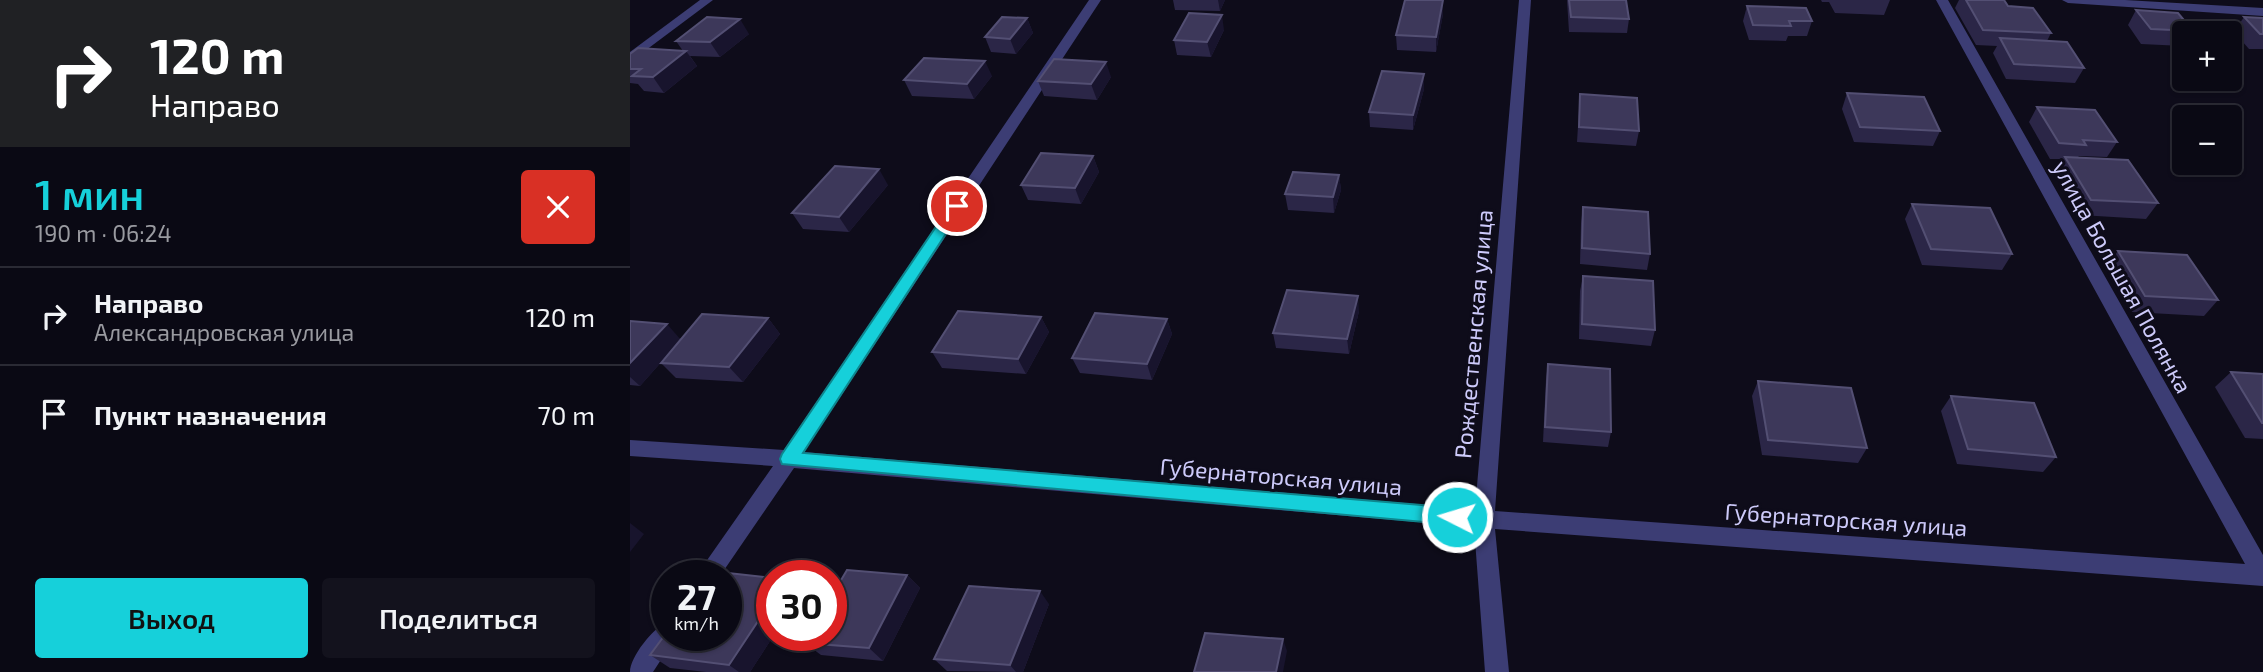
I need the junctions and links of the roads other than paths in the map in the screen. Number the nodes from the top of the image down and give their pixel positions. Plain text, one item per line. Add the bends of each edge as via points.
1 (707, 0) edge
2 (1095, 0) edge
3 (1525, 0) edge
4 (1942, 0) edge
5 (2068, 0) edge
6 (2263, 12) edge
7 (630, 58) edge
8 (630, 448) edge
9 (789, 459) junction
10 (1484, 519) junction
11 (718, 560) edge
12 (2263, 575) edge
13 (654, 651) edge
14 (639, 672) edge
15 (1497, 672) edge

1 - 7 street
2 - 9 street
3 - 10 street, Рождественская улица
4 - 12 street, улица Большая Полянка
5 - 6 street
8 - 9 street, Губернаторская улица
9 - 10 street, Губернаторская улица
9 - 11 street
10 - 12 street, Губернаторская улица
10 - 15 street, Рождественская улица
13 - 14 street

